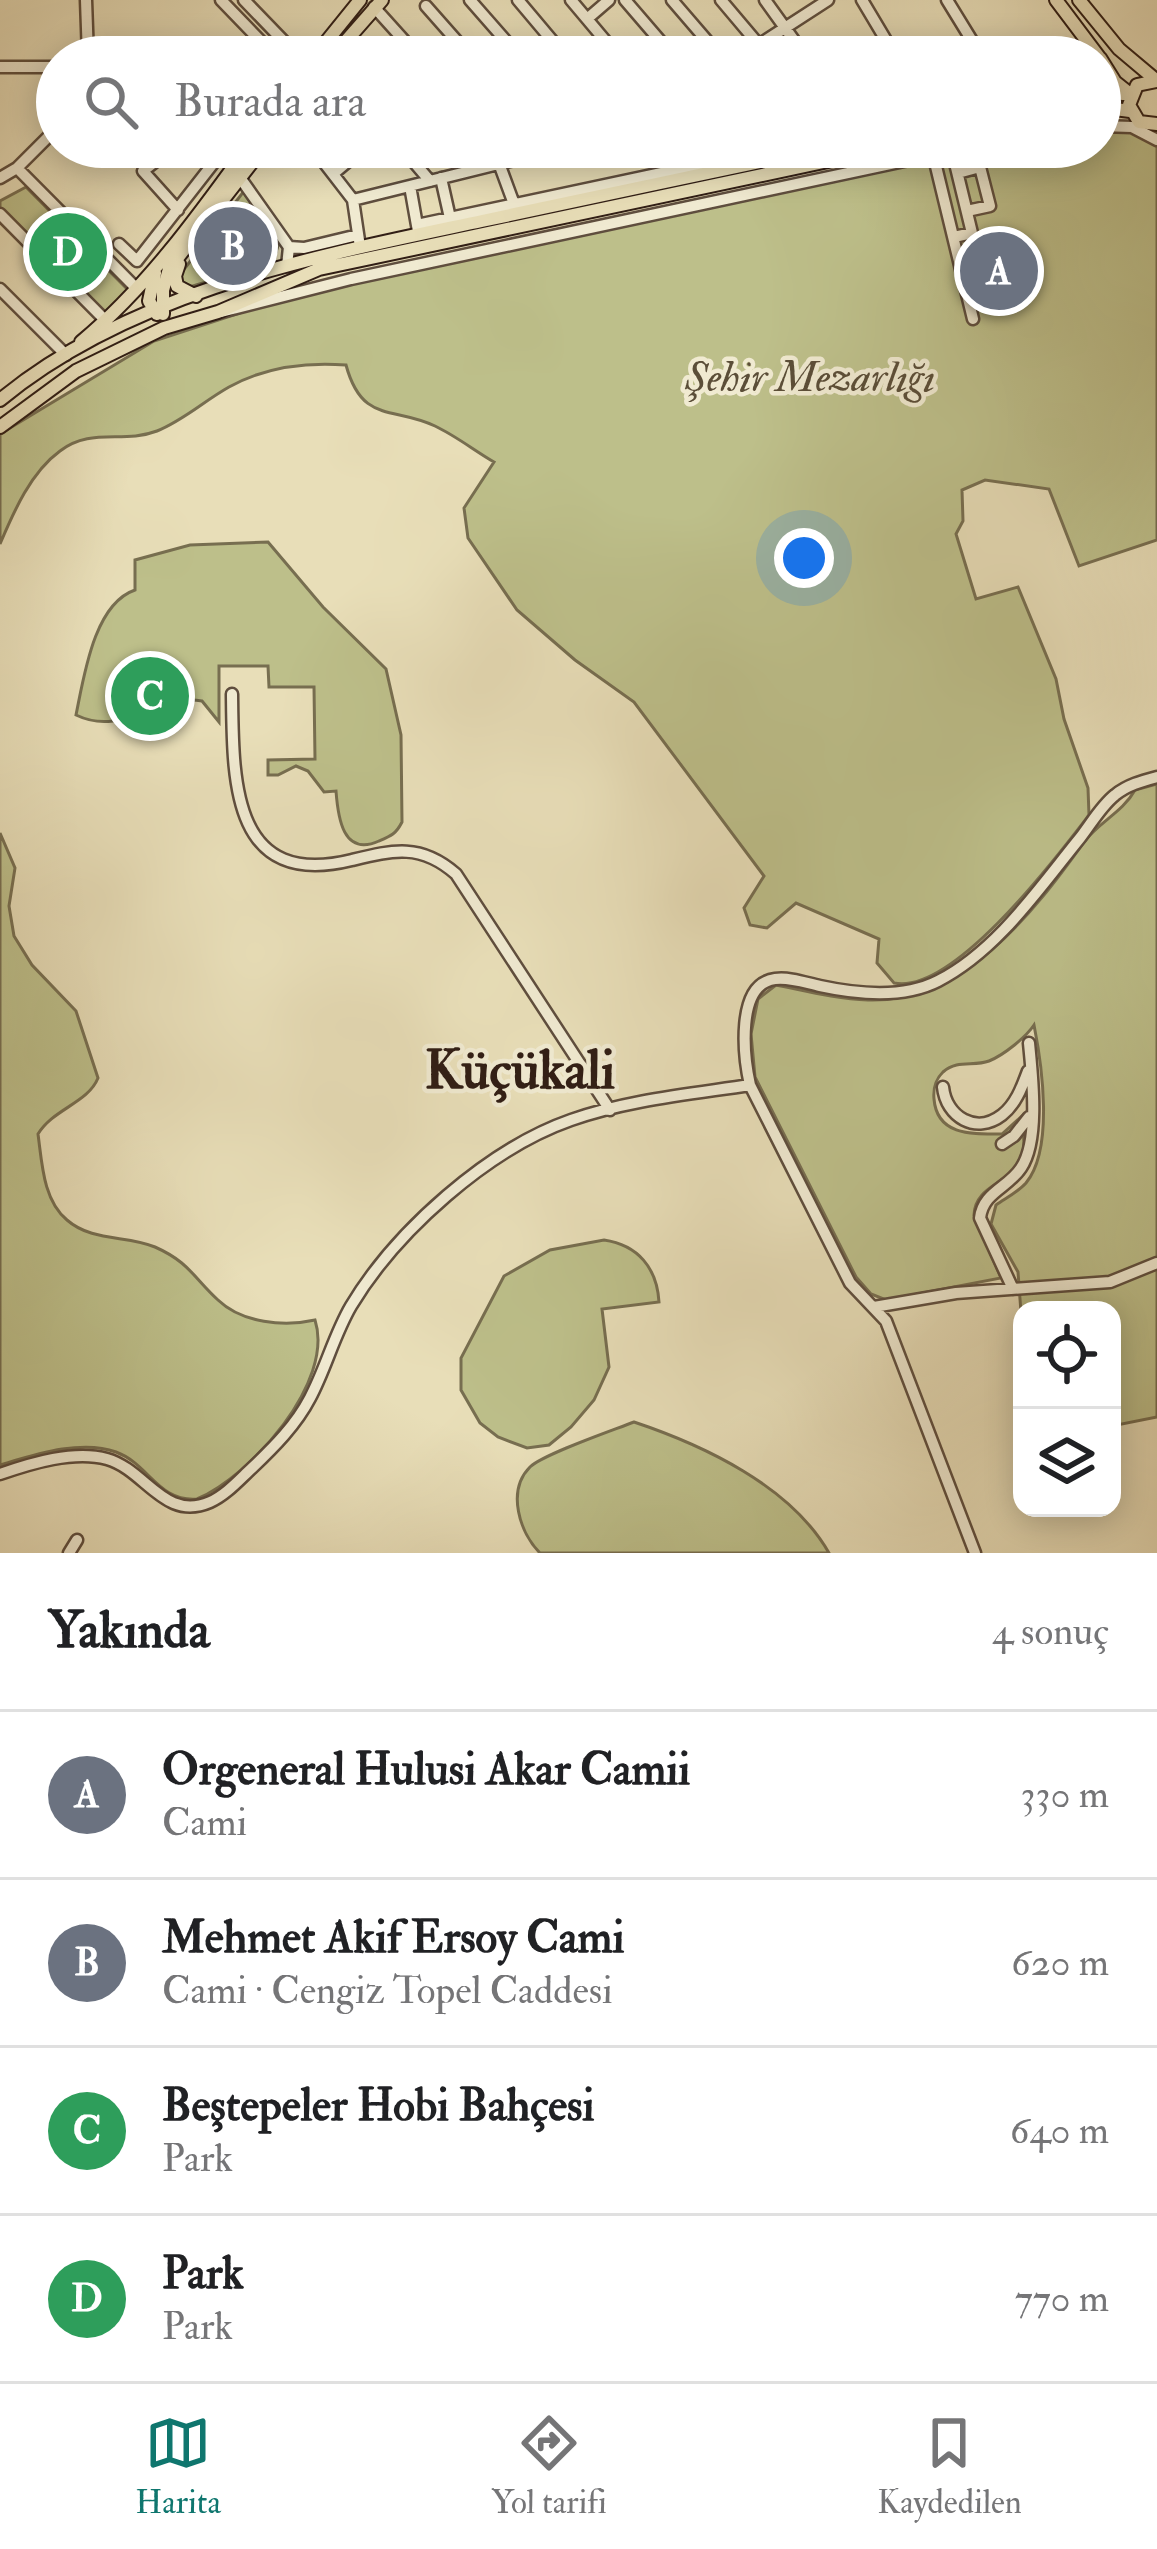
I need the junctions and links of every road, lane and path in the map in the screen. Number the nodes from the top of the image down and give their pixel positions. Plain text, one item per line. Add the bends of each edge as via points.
1 (86, 0) edge
2 (220, 0) edge
3 (244, 0) edge
4 (360, 0) edge
5 (470, 0) edge
6 (518, 0) edge
7 (572, 0) edge
8 (609, 0) edge
9 (625, 0) edge
10 (672, 0) edge
11 (722, 0) edge
12 (765, 0) edge
13 (862, 0) edge
14 (947, 0) edge
15 (1056, 0) edge
16 (1079, 0) edge
17 (819, 2) edge
18 (378, 4) edge
19 (426, 6) dead end
20 (587, 19) junction
21 (787, 26) junction
22 (87, 36) edge
23 (255, 36) edge
24 (279, 36) edge
25 (331, 36) edge
26 (350, 36) edge
27 (403, 36) edge
28 (452, 36) edge
29 (502, 36) edge
30 (548, 36) edge
31 (601, 36) edge
32 (656, 36) edge
33 (703, 36) edge
34 (752, 36) edge
35 (772, 36) edge
36 (793, 36) edge
37 (883, 36) edge
38 (969, 36) edge
39 (1080, 36) edge
40 (1108, 36) edge
41 (1121, 51) edge
42 (0, 67) edge
43 (36, 67) edge
44 (1157, 81) edge
45 (1121, 91) edge
46 (1121, 96) edge
47 (1130, 103) junction
48 (1121, 104) edge
49 (1121, 109) edge
50 (1150, 124) edge
51 (1121, 126) edge
52 (1157, 138) edge
53 (36, 149) edge
54 (17, 168) junction
55 (147, 168) edge
56 (219, 168) edge
57 (224, 168) edge
58 (249, 168) edge
59 (328, 168) edge
60 (339, 168) edge
61 (423, 168) edge
62 (484, 168) edge
63 (501, 168) edge
64 (709, 168) joint
65 (794, 168) edge
66 (868, 168) edge
67 (937, 168) edge
68 (957, 168) edge
69 (976, 168) edge
70 (980, 168) edge
71 (958, 172) junction
72 (0, 174) edge
73 (332, 174) junction
74 (241, 179) junction
75 (435, 180) junction
76 (410, 186) junction
77 (352, 200) junction
78 (514, 204) junction
79 (178, 210) junction
80 (967, 212) junction
81 (0, 214) edge
82 (450, 218) junction
83 (418, 230) junction
84 (954, 237) junction
85 (359, 241) junction
86 (118, 244) dead end
87 (289, 247) junction
88 (182, 253) junction
89 (164, 259) junction
90 (286, 266) junction
91 (136, 288) junction
92 (0, 289) edge
93 (197, 296) junction
94 (218, 312) junction
95 (163, 315) junction
96 (973, 319) dead end
97 (106, 321) junction
98 (66, 355) junction
99 (2, 394) edge
100 (0, 427) edge
101 (232, 694) dead end
102 (1157, 777) edge
103 (1028, 1043) dead end
104 (1030, 1063) junction
105 (750, 1084) junction
106 (943, 1087) dead end
107 (610, 1111) junction
108 (1031, 1113) junction
109 (1002, 1144) dead end
110 (1157, 1262) edge
111 (1013, 1288) junction
112 (874, 1307) junction
113 (0, 1474) edge
114 (77, 1540) dead end
115 (69, 1553) edge
116 (975, 1553) edge

1 - 22 street
2 - 23 street
3 - 24 street
4 - 25 main road
5 - 29 street
6 - 30 street
7 - 20 street
8 - 20 street
9 - 32 street
10 - 33 street
11 - 34 street
12 - 21 street
13 - 37 street
14 - 38 street
15 - 39 main road
16 - 40 main road
17 - 21 street
18 - 26 main road
18 - 27 street
19 - 28 street
20 - 31 street
21 - 35 street
21 - 36 street
41 - 44 main road
42 - 43 street
44 - 47 main road via 1143,82
45 - 47 main road
46 - 47 main road
47 - 48 main road
47 - 49 street
47 - 50 main road
50 - 52 street
51 - 52 street
53 - 54 street
54 - 72 street
54 - 91 street
55 - 79 street
56 - 79 street
57 - 89 main road
58 - 74 main road
59 - 73 street
60 - 73 street
61 - 75 street
62 - 75 street
63 - 78 street
64 - 78 street
64 - 83 main road
65 - 94 main road via 333,265
66 - 94 street
67 - 84 street
68 - 71 street
69 - 71 street
70 - 80 street via 990,206
71 - 80 street
73 - 77 street
74 - 87 street
74 - 88 main road
75 - 76 street
75 - 82 street
76 - 77 street
76 - 83 street
77 - 85 street
78 - 82 street
79 - 86 street via 137,261
80 - 84 street via 972,233
81 - 97 street
82 - 83 street
83 - 85 main road
84 - 96 street
85 - 87 street
85 - 90 main road
87 - 90 street
88 - 93 main road via 175,281
88 - 95 main road via 165,279
89 - 91 main road
89 - 95 main road via 148,290
90 - 93 main road
91 - 97 main road
92 - 98 street
93 - 95 main road
94 - 95 main road
95 - 98 main road
95 - 100 main road via 155,332 76,371
97 - 98 main road
98 - 99 main road
101 - 107 street via 238,789 260,845 302,867 408,849 442,862
102 - 105 street via 1112,797 1024,906 938,981 878,993 764,982 746,1017
103 - 104 street
104 - 106 street via 1007,1111 985,1124 956,1115
104 - 108 street
105 - 107 street
105 - 112 street via 850,1283
107 - 113 street via 525,1140 430,1214 349,1309 292,1426 222,1495 177,1506 103,1458
108 - 109 street
108 - 111 street via 1024,1162 987,1198 980,1219
110 - 111 street via 1110,1282
111 - 112 street
112 - 116 street via 893,1337
114 - 115 street

